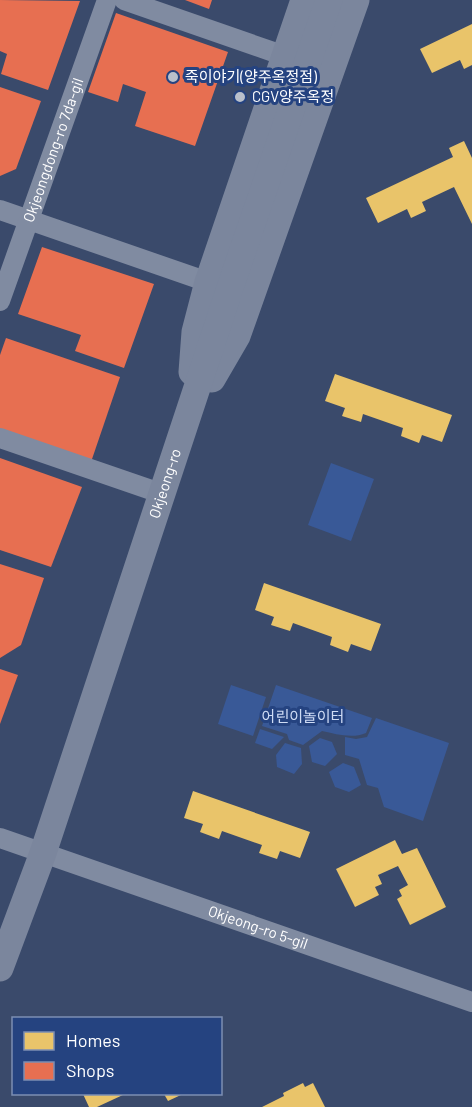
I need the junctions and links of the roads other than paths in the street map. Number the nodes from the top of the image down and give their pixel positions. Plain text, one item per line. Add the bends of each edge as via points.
1 (107, 0) edge
2 (124, 0) edge
3 (304, 0) edge
4 (329, 0) edge
5 (356, 0) edge
6 (285, 56) junction
7 (0, 210) edge
8 (28, 220) junction
9 (208, 282) junction
10 (0, 301) edge
11 (189, 415) junction
12 (0, 438) edge
13 (163, 494) junction
14 (0, 838) edge
15 (43, 853) junction
16 (0, 968) edge
17 (472, 1002) edge

1 - 8 street, Okjeongdong-ro 7da-gil
2 - 6 street
3 - 6 main road
4 - 11 main road, Okjeong-ro
5 - 11 main road via 237,336
6 - 9 main road
7 - 8 street
8 - 9 street
8 - 10 street, Okjeongdong-ro 7da-gil
9 - 11 main road via 195,332
11 - 13 main road, Okjeong-ro
12 - 13 street
13 - 15 main road, Okjeong-ro
14 - 15 street, Okjeong-ro 5-gil
15 - 16 main road, Okjeong-ro
15 - 17 street, Okjeong-ro 5-gil

